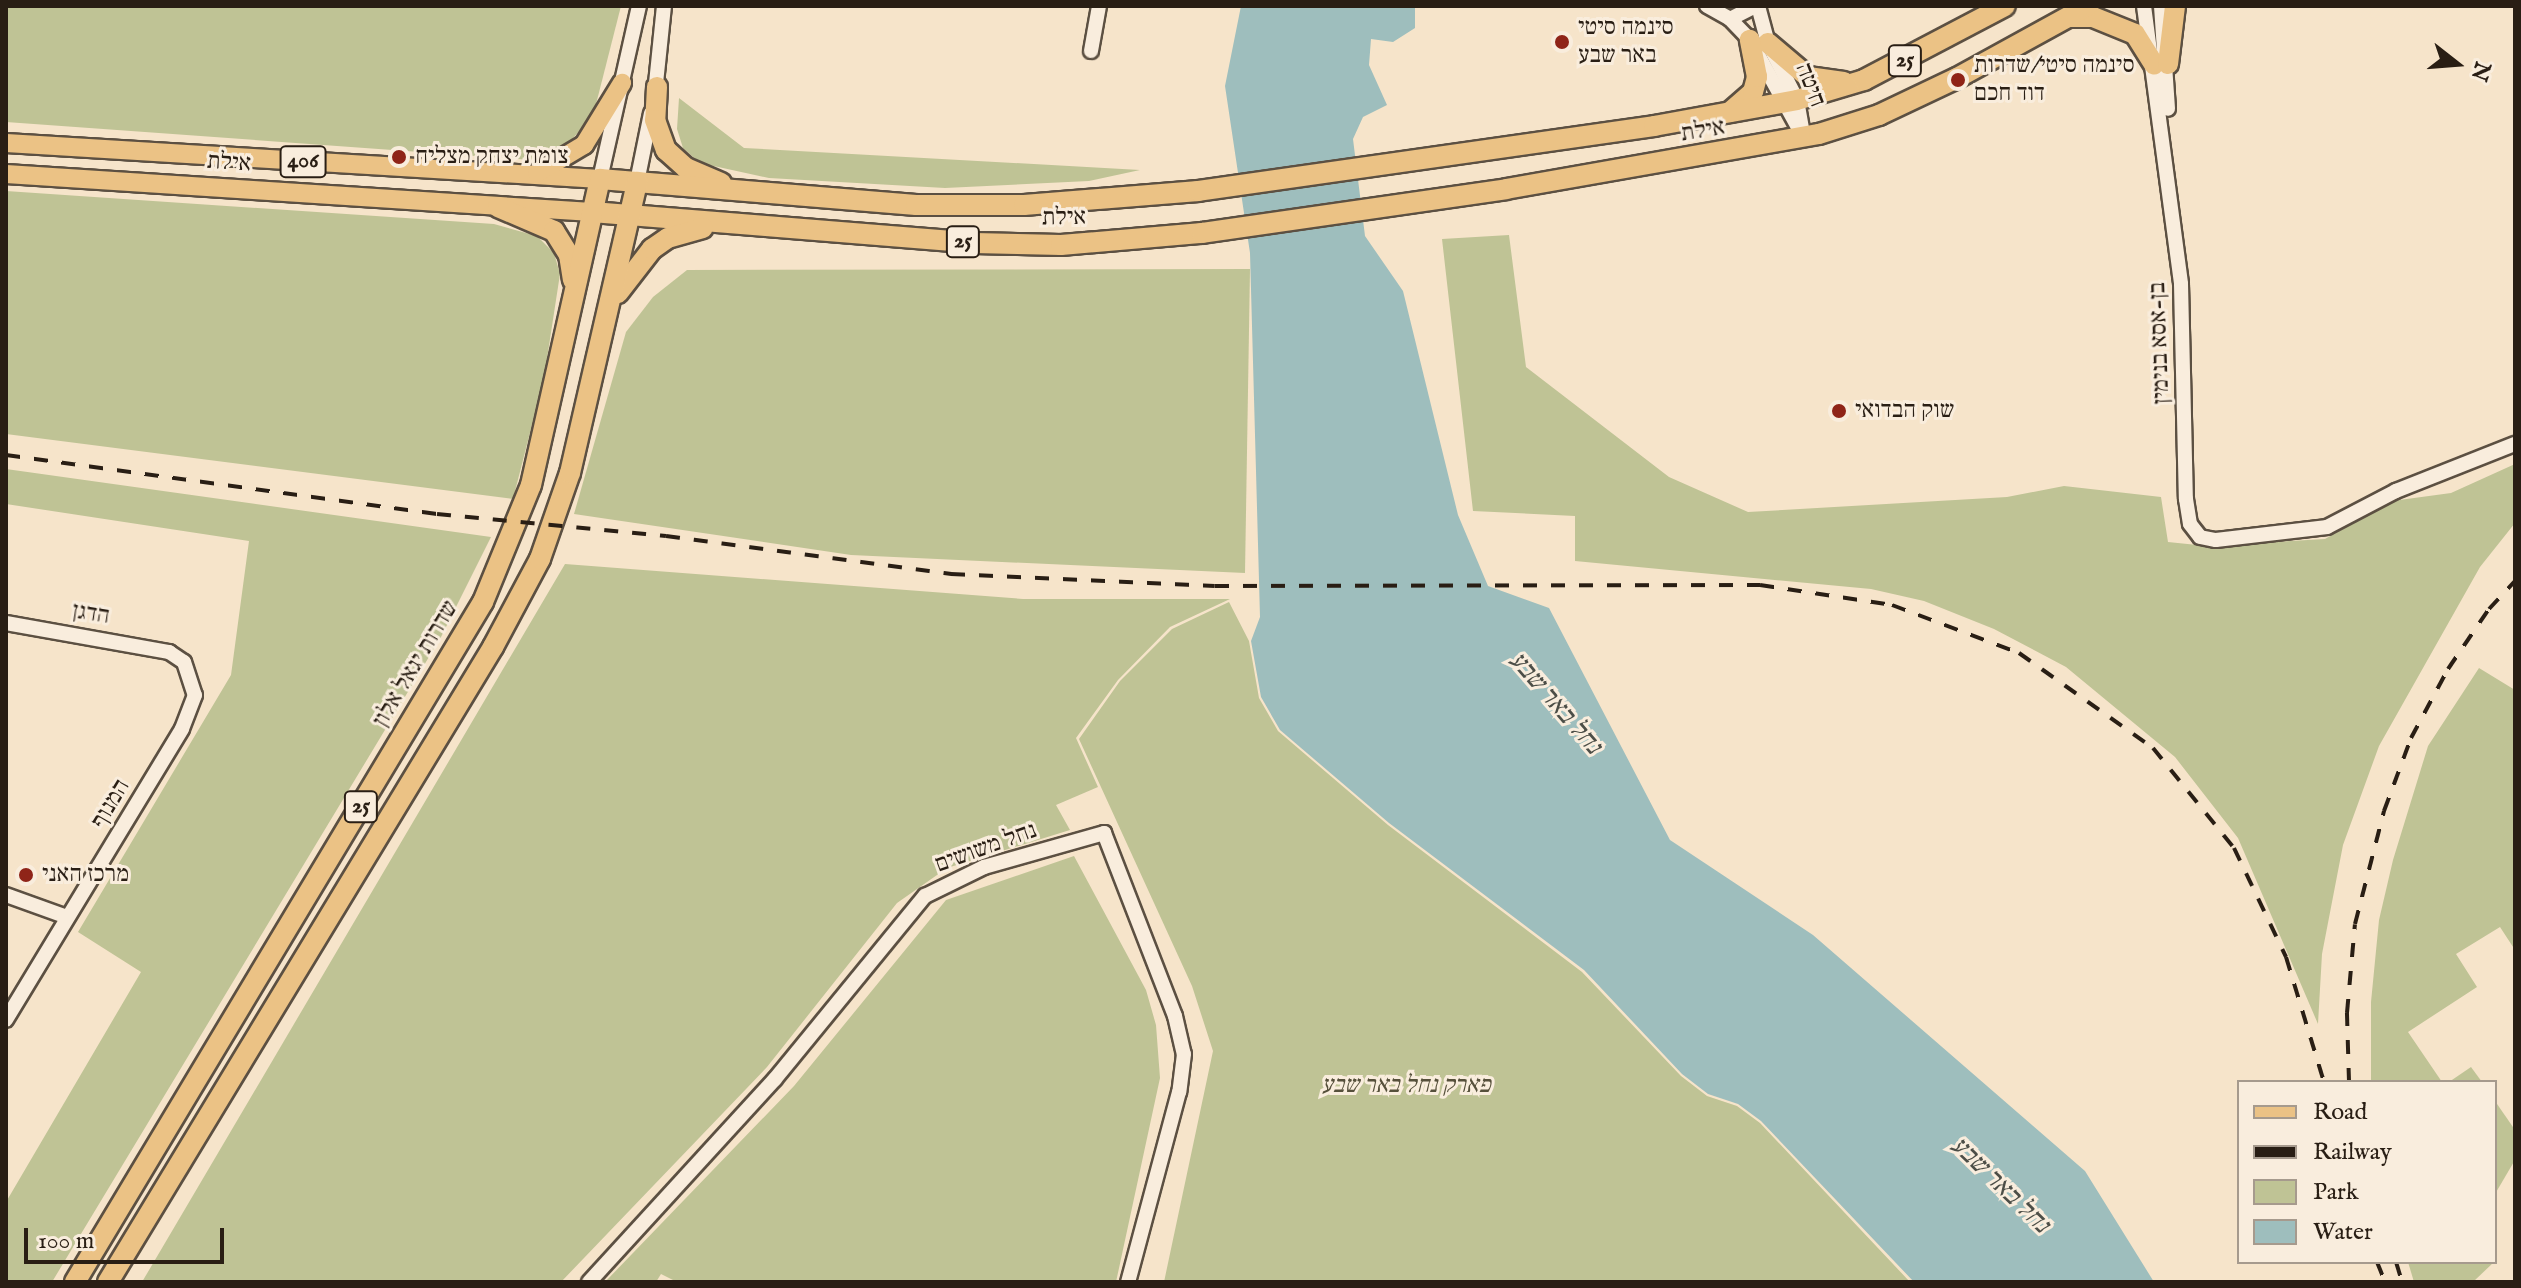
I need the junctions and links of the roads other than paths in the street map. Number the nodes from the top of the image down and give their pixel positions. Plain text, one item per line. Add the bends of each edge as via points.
1 (639, 6) edge
2 (664, 6) edge
3 (1099, 6) edge
4 (1707, 6) edge
5 (1756, 6) edge
6 (2005, 6) edge
7 (2088, 6) edge
8 (2144, 6) edge
9 (2161, 6) edge
10 (2175, 6) edge
11 (2066, 17) junction
12 (1730, 19) junction
13 (1759, 41) junction
14 (1091, 51) dead end
15 (2161, 64) junction
16 (1864, 80) junction
17 (622, 83) junction
18 (657, 87) junction
19 (1790, 102) junction
20 (1725, 115) junction
21 (1804, 138) junction
22 (6, 143) edge
23 (6, 174) edge
24 (528, 176) junction
25 (600, 179) junction
26 (637, 182) junction
27 (756, 193) junction
28 (498, 207) junction
29 (592, 212) junction
30 (629, 216) junction
31 (724, 224) junction
32 (574, 301) junction
33 (608, 311) junction
34 (2515, 444) edge
35 (6, 623) edge
36 (169, 652) joint
37 (6, 895) edge
38 (67, 917) junction
39 (6, 1020) edge
40 (75, 1282) edge
41 (108, 1282) edge
42 (589, 1282) edge
43 (1128, 1282) edge

1 - 17 street, שדרות יגאל אלון
2 - 18 street
3 - 14 street
4 - 12 street, חיטה
5 - 12 street, חיטה
5 - 13 street, חיטה
6 - 16 highway, אילת / 25
7 - 11 highway, אילת / 25
8 - 15 street, בן-אסא בנימין
9 - 15 street, בן-אסא בנימין
10 - 15 highway
11 - 15 highway via 2113,22 2135,34
11 - 21 highway, אילת / 25 via 1879,115
12 - 13 street, חיטה
13 - 16 highway via 1808,77
13 - 19 street, חיטה
13 - 20 highway via 1753,92
15 - 34 street, בן-אסא בנימין via 2181,284 2190,524 2200,537 2216,540 2327,527 2396,491
16 - 19 highway, אילת / 25
17 - 24 main road via 584,145 559,164
17 - 25 street, שדרות יגאל אלון
18 - 26 street
18 - 27 highway via 657,131 676,161 717,182
19 - 20 highway, אילת / 25
19 - 21 street, חיטה
20 - 27 highway, אילת / 25 via 1198,191 960,206
21 - 31 highway, אילת / 25 via 1202,233 1020,244
22 - 24 main road, אילת / 406
23 - 28 main road, אילת / 406
24 - 25 main road, אילת / 406
25 - 26 highway, אילת / 25
25 - 29 highway, שדרות יגאל אלון / 25
26 - 27 highway, אילת / 25
26 - 30 highway, 25
28 - 29 main road, אילת / 406
28 - 32 highway via 554,231 569,255
29 - 30 highway, אילת / 25
29 - 32 highway, שדרות יגאל אלון / 25
30 - 31 highway, אילת / 25
30 - 33 highway, 25
31 - 33 highway via 683,232 652,249
32 - 40 highway, שדרות יגאל אלון / 25 via 531,485 483,602
33 - 41 highway, 25 via 570,473 522,594
35 - 36 street, הדגן
36 - 38 street, המנוף via 192,676 191,713
37 - 38 street
38 - 39 street, המנוף
42 - 43 street, נחל משושים via 775,1079 918,902 960,875 1104,833 1175,1016 1184,1054 1179,1092

